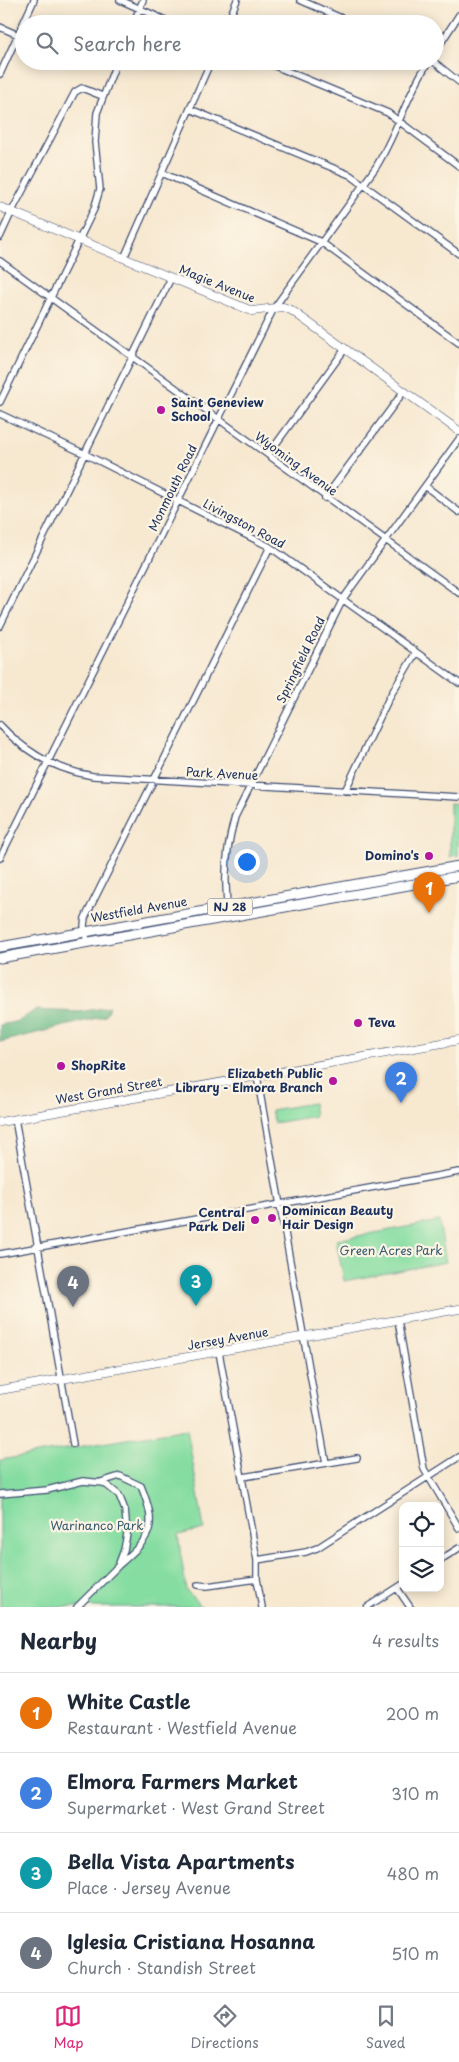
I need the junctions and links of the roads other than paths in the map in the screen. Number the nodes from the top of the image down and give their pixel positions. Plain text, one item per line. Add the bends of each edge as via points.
1 (34, 0) edge
2 (120, 0) edge
3 (143, 0) edge
4 (237, 0) edge
5 (300, 0) edge
6 (315, 3) edge
7 (139, 9) junction
8 (27, 15) edge
9 (137, 15) edge
10 (153, 15) edge
11 (231, 15) edge
12 (338, 15) edge
13 (459, 15) edge
14 (0, 26) edge
15 (15, 34) edge
16 (444, 38) edge
17 (15, 42) edge
18 (444, 69) edge
19 (113, 70) edge
20 (207, 70) edge
21 (285, 70) edge
22 (423, 70) edge
23 (0, 74) edge
24 (459, 82) edge
25 (102, 96) junction
26 (190, 109) junction
27 (398, 121) junction
28 (459, 166) edge
29 (162, 173) junction
30 (363, 184) junction
31 (0, 207) edge
32 (12, 211) junction
33 (0, 237) edge
34 (80, 239) junction
35 (321, 242) junction
36 (459, 254) edge
37 (124, 258) junction
38 (0, 261) edge
39 (171, 278) junction
40 (50, 298) junction
41 (274, 308) junction
42 (459, 343) edge
43 (346, 349) junction
44 (134, 357) junction
45 (404, 391) junction
46 (0, 402) edge
47 (0, 414) edge
48 (218, 419) junction
49 (459, 431) edge
50 (459, 439) edge
51 (85, 454) junction
52 (268, 455) junction
53 (424, 486) junction
54 (325, 498) junction
55 (177, 501) junction
56 (459, 512) edge
57 (385, 541) junction
58 (270, 547) junction
59 (459, 594) edge
60 (343, 599) junction
61 (0, 626) edge
62 (416, 652) junction
63 (459, 683) edge
64 (0, 725) edge
65 (48, 762) junction
66 (154, 780) junction
67 (250, 786) junction
68 (345, 790) junction
69 (459, 797) edge
70 (0, 858) edge
71 (459, 866) edge
72 (459, 876) edge
73 (351, 885) junction
74 (352, 895) junction
75 (227, 907) junction
76 (229, 917) junction
77 (85, 932) junction
78 (87, 942) junction
79 (0, 947) edge
80 (0, 958) edge
81 (459, 1040) edge
82 (257, 1076) junction
83 (15, 1119) junction
84 (0, 1122) edge
85 (459, 1172) edge
86 (280, 1204) junction
87 (38, 1247) junction
88 (0, 1254) edge
89 (459, 1309) edge
90 (398, 1320) junction
91 (303, 1337) junction
92 (219, 1352) junction
93 (62, 1380) junction
94 (0, 1390) edge
95 (73, 1444) dead end
96 (459, 1457) edge
97 (357, 1458) dead end
98 (326, 1463) junction
99 (243, 1477) junction
100 (428, 1477) junction
101 (100, 1483) junction
102 (0, 1494) edge
103 (459, 1528) edge
104 (459, 1548) edge
105 (444, 1557) edge
106 (257, 1560) junction
107 (118, 1566) junction
108 (257, 1579) junction
109 (198, 1585) dead end
110 (399, 1587) edge
111 (403, 1592) edge
112 (77, 1607) edge
113 (262, 1607) edge
114 (367, 1607) edge
115 (410, 1607) edge

1 - 8 street
2 - 7 street
3 - 7 street
4 - 11 street
5 - 6 street
6 - 12 street
7 - 9 street
7 - 10 street
13 - 16 street
14 - 15 street
17 - 23 street
18 - 24 street
19 - 25 street
20 - 26 street
21 - 27 street via 388,113
22 - 27 street, Monmouth Road
25 - 32 street via 82,88 75,92
25 - 34 street via 95,127 100,189
26 - 29 street
26 - 30 street via 350,175
27 - 28 street
27 - 30 street, Monmouth Road via 385,152
29 - 35 street
29 - 37 street
30 - 35 street, Monmouth Road
30 - 36 street
31 - 32 street, Magie Avenue
32 - 33 street
32 - 34 street, Magie Avenue
34 - 37 street, Magie Avenue
34 - 40 street
35 - 41 street, Monmouth Road
35 - 42 street
37 - 39 street, Magie Avenue
38 - 40 street, Wyoming Avenue
39 - 41 street, Magie Avenue via 252,311
39 - 44 street
40 - 44 street, Wyoming Avenue
40 - 46 street
41 - 43 street, Magie Avenue via 291,310
41 - 48 street, Monmouth Road
43 - 45 street, Magie Avenue
43 - 52 street
44 - 48 street, Wyoming Avenue
44 - 51 street
45 - 49 street, Magie Avenue
45 - 54 street
47 - 51 street, Livingston Road
48 - 52 street, Wyoming Avenue
48 - 55 street, Monmouth Road
50 - 53 street, Springfield Road
51 - 55 street, Livingston Road
51 - 61 street
52 - 54 street, Wyoming Avenue
53 - 56 street
53 - 57 street, Springfield Road
54 - 57 street, Wyoming Avenue
55 - 58 street, Livingston Road
55 - 65 street, Monmouth Road
57 - 59 street, Wyoming Avenue
57 - 60 street, Springfield Road
58 - 60 street, Livingston Road
58 - 66 street
60 - 62 street, Livingston Road
60 - 67 street, Springfield Road
62 - 63 street, Livingston Road
62 - 68 street via 389,698
64 - 65 street, Park Avenue via 21,746
65 - 66 street, Park Avenue via 85,775
65 - 70 street, Monmouth Road
66 - 67 street, Park Avenue
66 - 77 street via 85,918
67 - 68 street, Park Avenue
67 - 75 street, Springfield Road via 235,817 228,842 224,876
68 - 69 street, Park Avenue
71 - 73 main road, Westfield Avenue / NJ 28
72 - 74 main road, Westfield Avenue / NJ 28
73 - 74 main road
73 - 75 main road, Westfield Avenue / NJ 28
74 - 76 main road, Westfield Avenue / NJ 28
75 - 76 street, Springfield Road
75 - 77 main road, Westfield Avenue / NJ 28
76 - 78 main road, Westfield Avenue / NJ 28
77 - 78 street
77 - 79 main road, Westfield Avenue / NJ 28
78 - 80 main road, Westfield Avenue / NJ 28
81 - 82 street, West Grand Street
82 - 83 street, West Grand Street
82 - 86 street
83 - 84 street, West Grand Street
83 - 87 street
85 - 86 street
86 - 87 street
86 - 91 street
87 - 88 street
87 - 93 street
89 - 90 street, Jersey Avenue
90 - 91 street, Jersey Avenue
90 - 100 street via 424,1470
91 - 92 street, Jersey Avenue
91 - 98 street
92 - 93 street, Jersey Avenue
92 - 99 street
93 - 94 street, Jersey Avenue
93 - 95 street
96 - 100 street
97 - 98 street
98 - 99 street
99 - 106 street
100 - 103 street
100 - 106 street via 317,1548
101 - 102 street via 84,1481 47,1490
101 - 107 street via 118,1494 125,1510 127,1534
101 - 107 street via 120,1476 141,1486 151,1511 149,1532 136,1550
104 - 105 street
106 - 108 street
107 - 112 street
108 - 109 street
108 - 113 street
110 - 114 street
111 - 115 street

